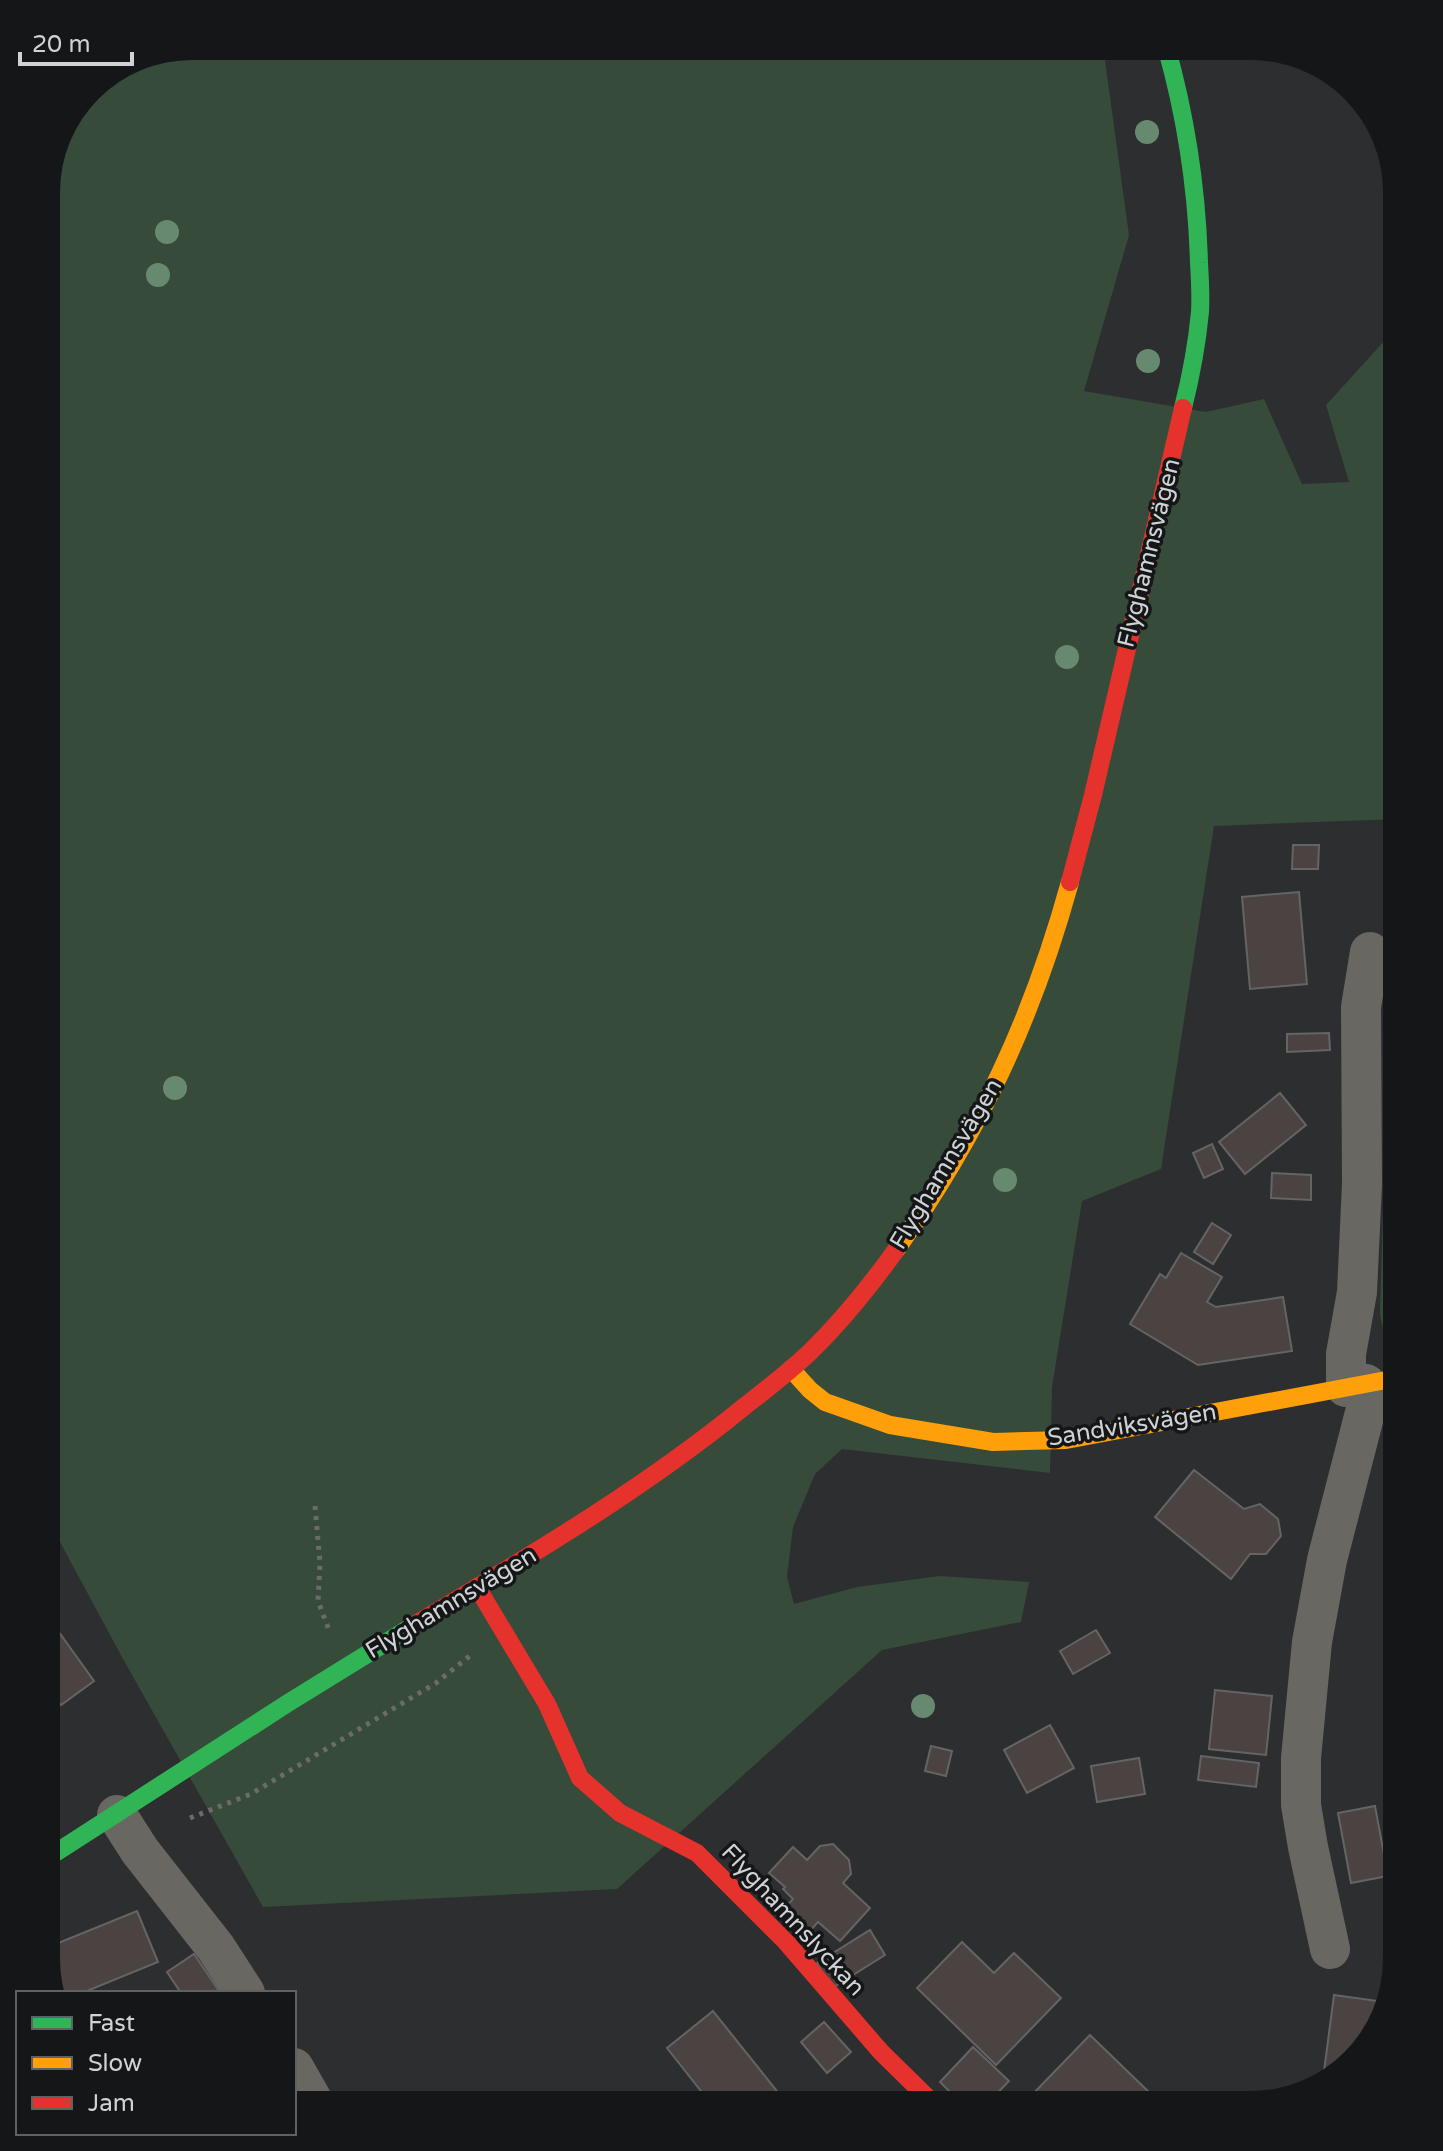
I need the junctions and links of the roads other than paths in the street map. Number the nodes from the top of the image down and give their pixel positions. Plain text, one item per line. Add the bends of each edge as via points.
1 (1170, 60) edge
2 (1370, 952) dead end
3 (791, 1369) junction
4 (1370, 1383) edge
5 (477, 1587) junction
6 (117, 1815) junction
7 (60, 1850) edge
8 (1330, 1949) dead end
9 (244, 1991) edge
10 (296, 2072) edge
11 (307, 2091) edge
12 (921, 2091) edge

1 - 3 street, Flyghamnsvägen via 1198,204 1196,347 1166,491 1055,935 1015,1045 966,1141 895,1251
2 - 4 street via 1361,1007 1357,1292 1346,1354
3 - 4 street, Sandviksvägen via 825,1402 890,1425 993,1442 1066,1440
3 - 5 street, Flyghamnsvägen via 721,1428 632,1491
4 - 8 street via 1327,1560 1312,1642 1301,1758 1301,1805
5 - 6 street, Flyghamnsvägen
5 - 12 street, Flyghamnslyckan via 547,1704 580,1778 620,1813 697,1853
6 - 7 street, Flyghamnsvägen
6 - 9 street
10 - 11 street

